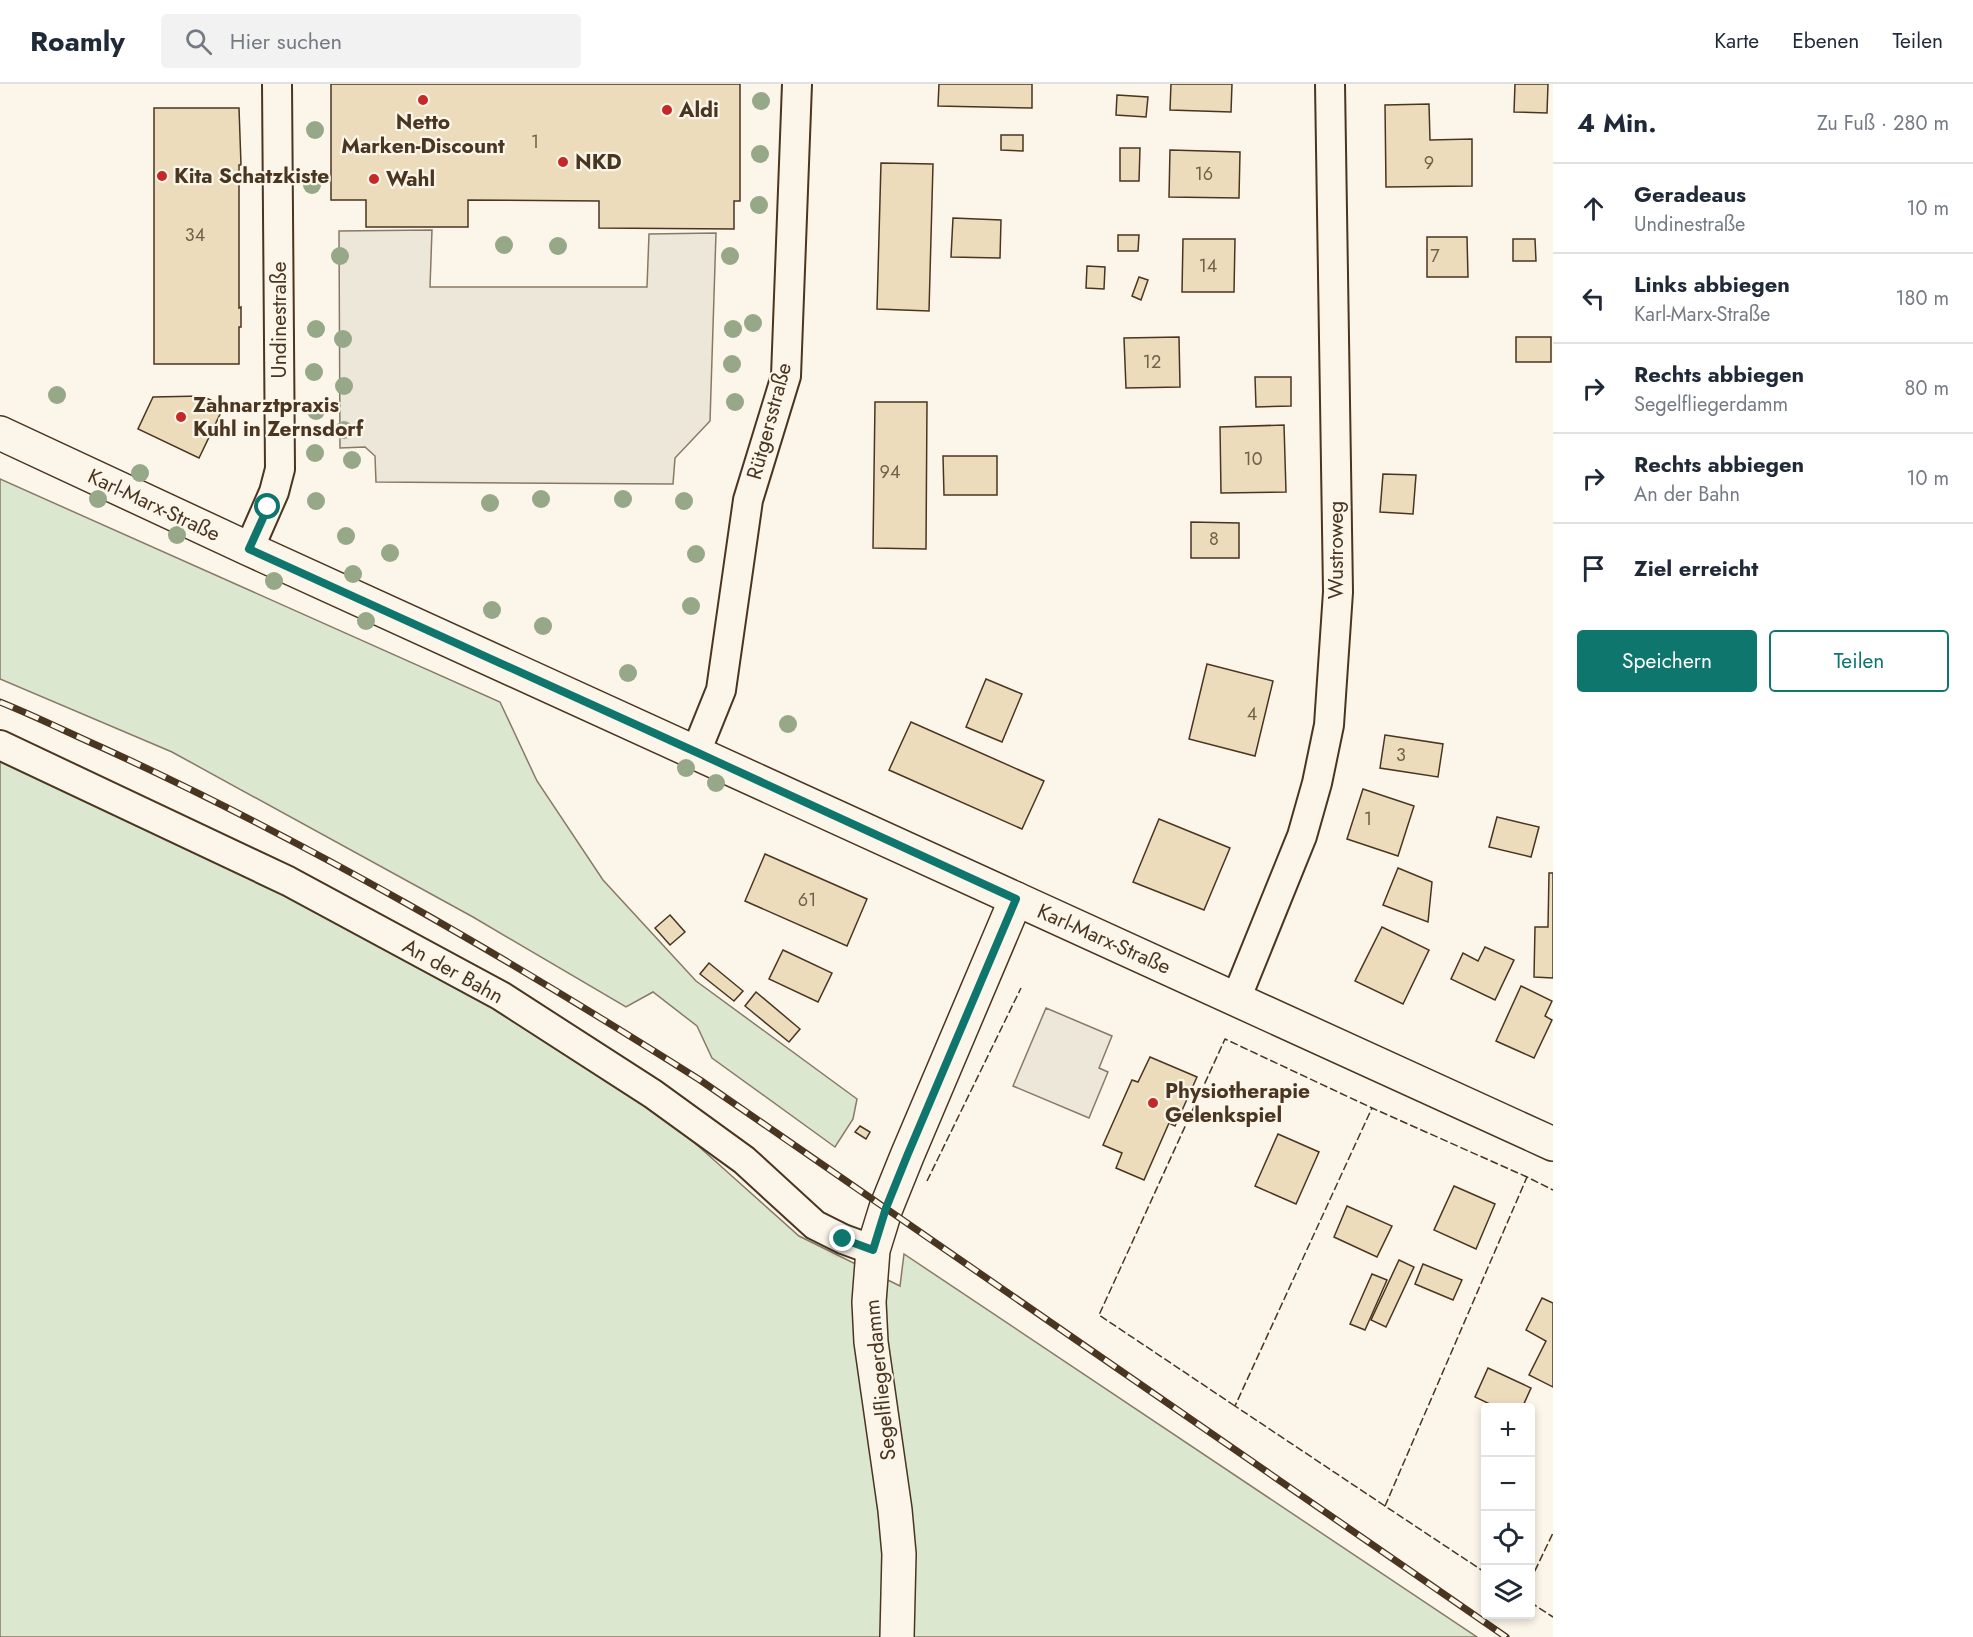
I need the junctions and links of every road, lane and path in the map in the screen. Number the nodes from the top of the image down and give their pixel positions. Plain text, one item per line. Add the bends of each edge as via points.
1 (277, 84) edge
2 (797, 84) edge
3 (1330, 84) edge
4 (0, 433) edge
5 (249, 549) junction
6 (0, 745) edge
7 (696, 752) junction
8 (1016, 899) junction
9 (1236, 999) junction
10 (1553, 1144) edge
11 (873, 1250) junction
12 (897, 1637) edge

1 - 5 street, Undinestraße via 280,469
2 - 7 street, Rütgersstraße via 786,376 748,500 722,690
3 - 9 street, Wustroweg via 1338,592 1329,725 1302,836
4 - 5 street, Karl-Marx-Straße
5 - 7 street, Karl-Marx-Straße
6 - 11 street, An der Bahn via 288,881 501,996 654,1094 744,1160 815,1224
7 - 8 street, Karl-Marx-Straße
8 - 9 street, Karl-Marx-Straße
8 - 11 street, Segelfliegerdamm via 907,1156
9 - 10 street, Karl-Marx-Straße
11 - 12 street, Segelfliegerdamm via 869,1302 898,1543

